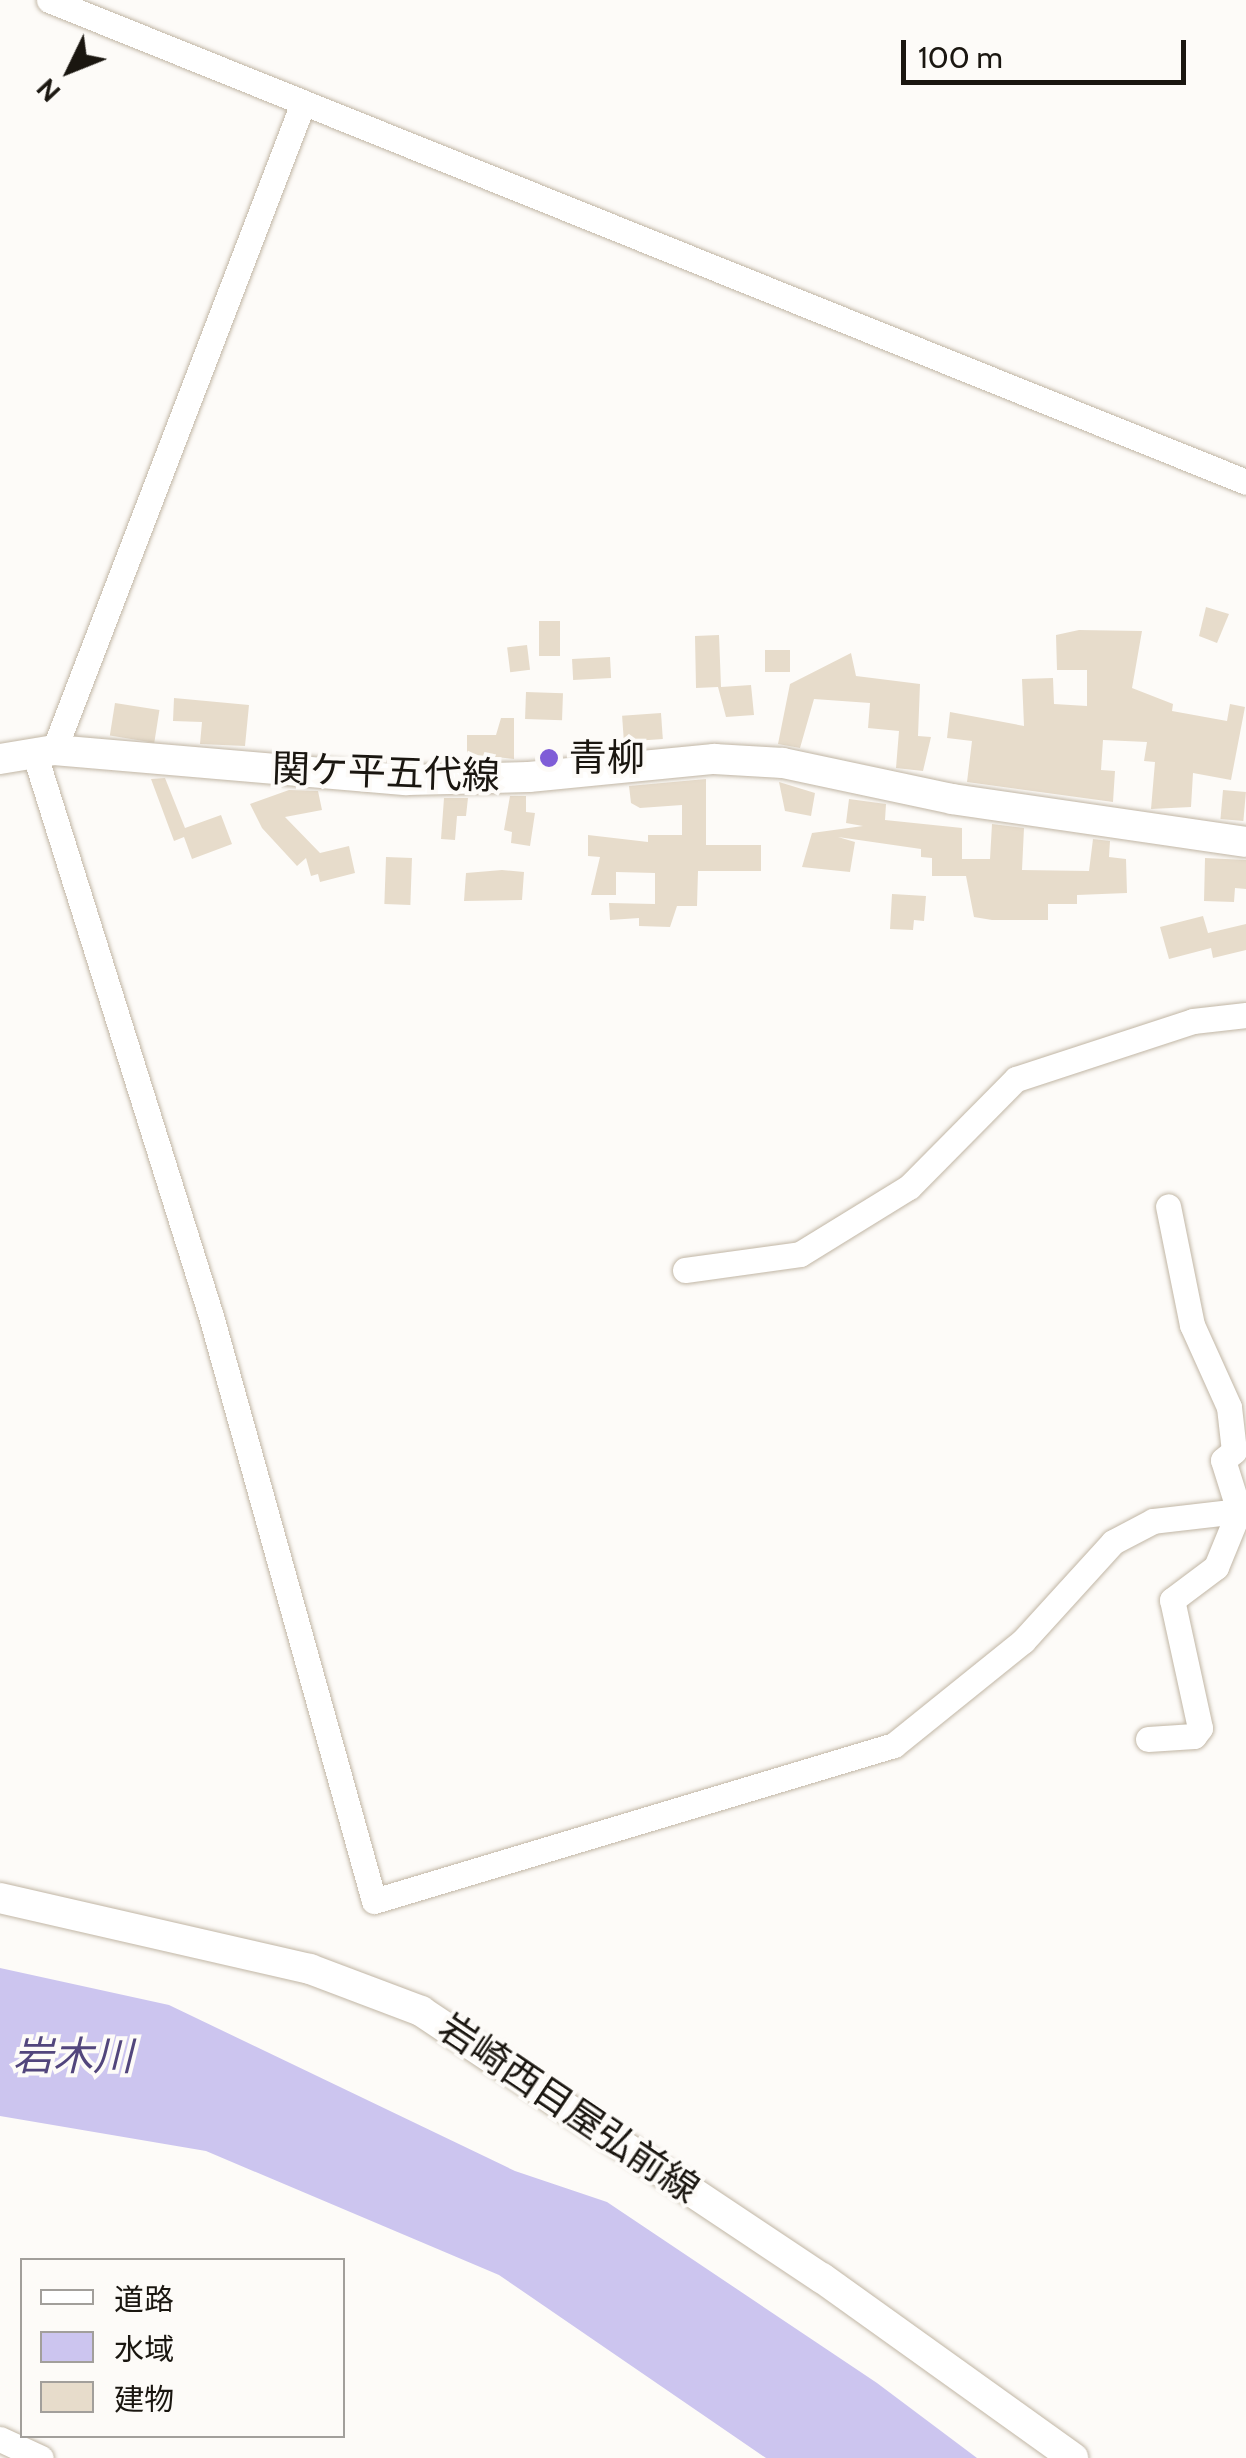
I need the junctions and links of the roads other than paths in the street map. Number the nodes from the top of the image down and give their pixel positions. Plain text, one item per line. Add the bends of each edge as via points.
1 (49, 0) edge
2 (303, 103) junction
3 (1246, 482) edge
4 (44, 751) junction
5 (0, 758) edge
6 (1246, 842) edge
7 (1246, 1015) edge
8 (1168, 1206) dead end
9 (685, 1270) dead end
10 (1242, 1511) edge
11 (1148, 1739) dead end
12 (0, 1898) edge
13 (0, 2439) edge
14 (41, 2458) edge
15 (1073, 2458) edge

1 - 2 street
2 - 3 street
2 - 4 street
4 - 5 main road, 関ケ平五代線
4 - 6 main road, 関ケ平五代線 via 407,780 714,760 783,764 952,799
4 - 10 street via 374,1901 894,1744 1023,1641 1113,1542 1153,1521
7 - 9 street via 1193,1021 1016,1079 909,1187 800,1254
8 - 10 street via 1192,1325 1229,1408 1234,1451 1223,1460
10 - 11 street via 1216,1567 1172,1600 1200,1728 1194,1736
12 - 15 main road, 岩崎西目屋弘前線 via 310,1969 421,2011 822,2278
13 - 14 street

